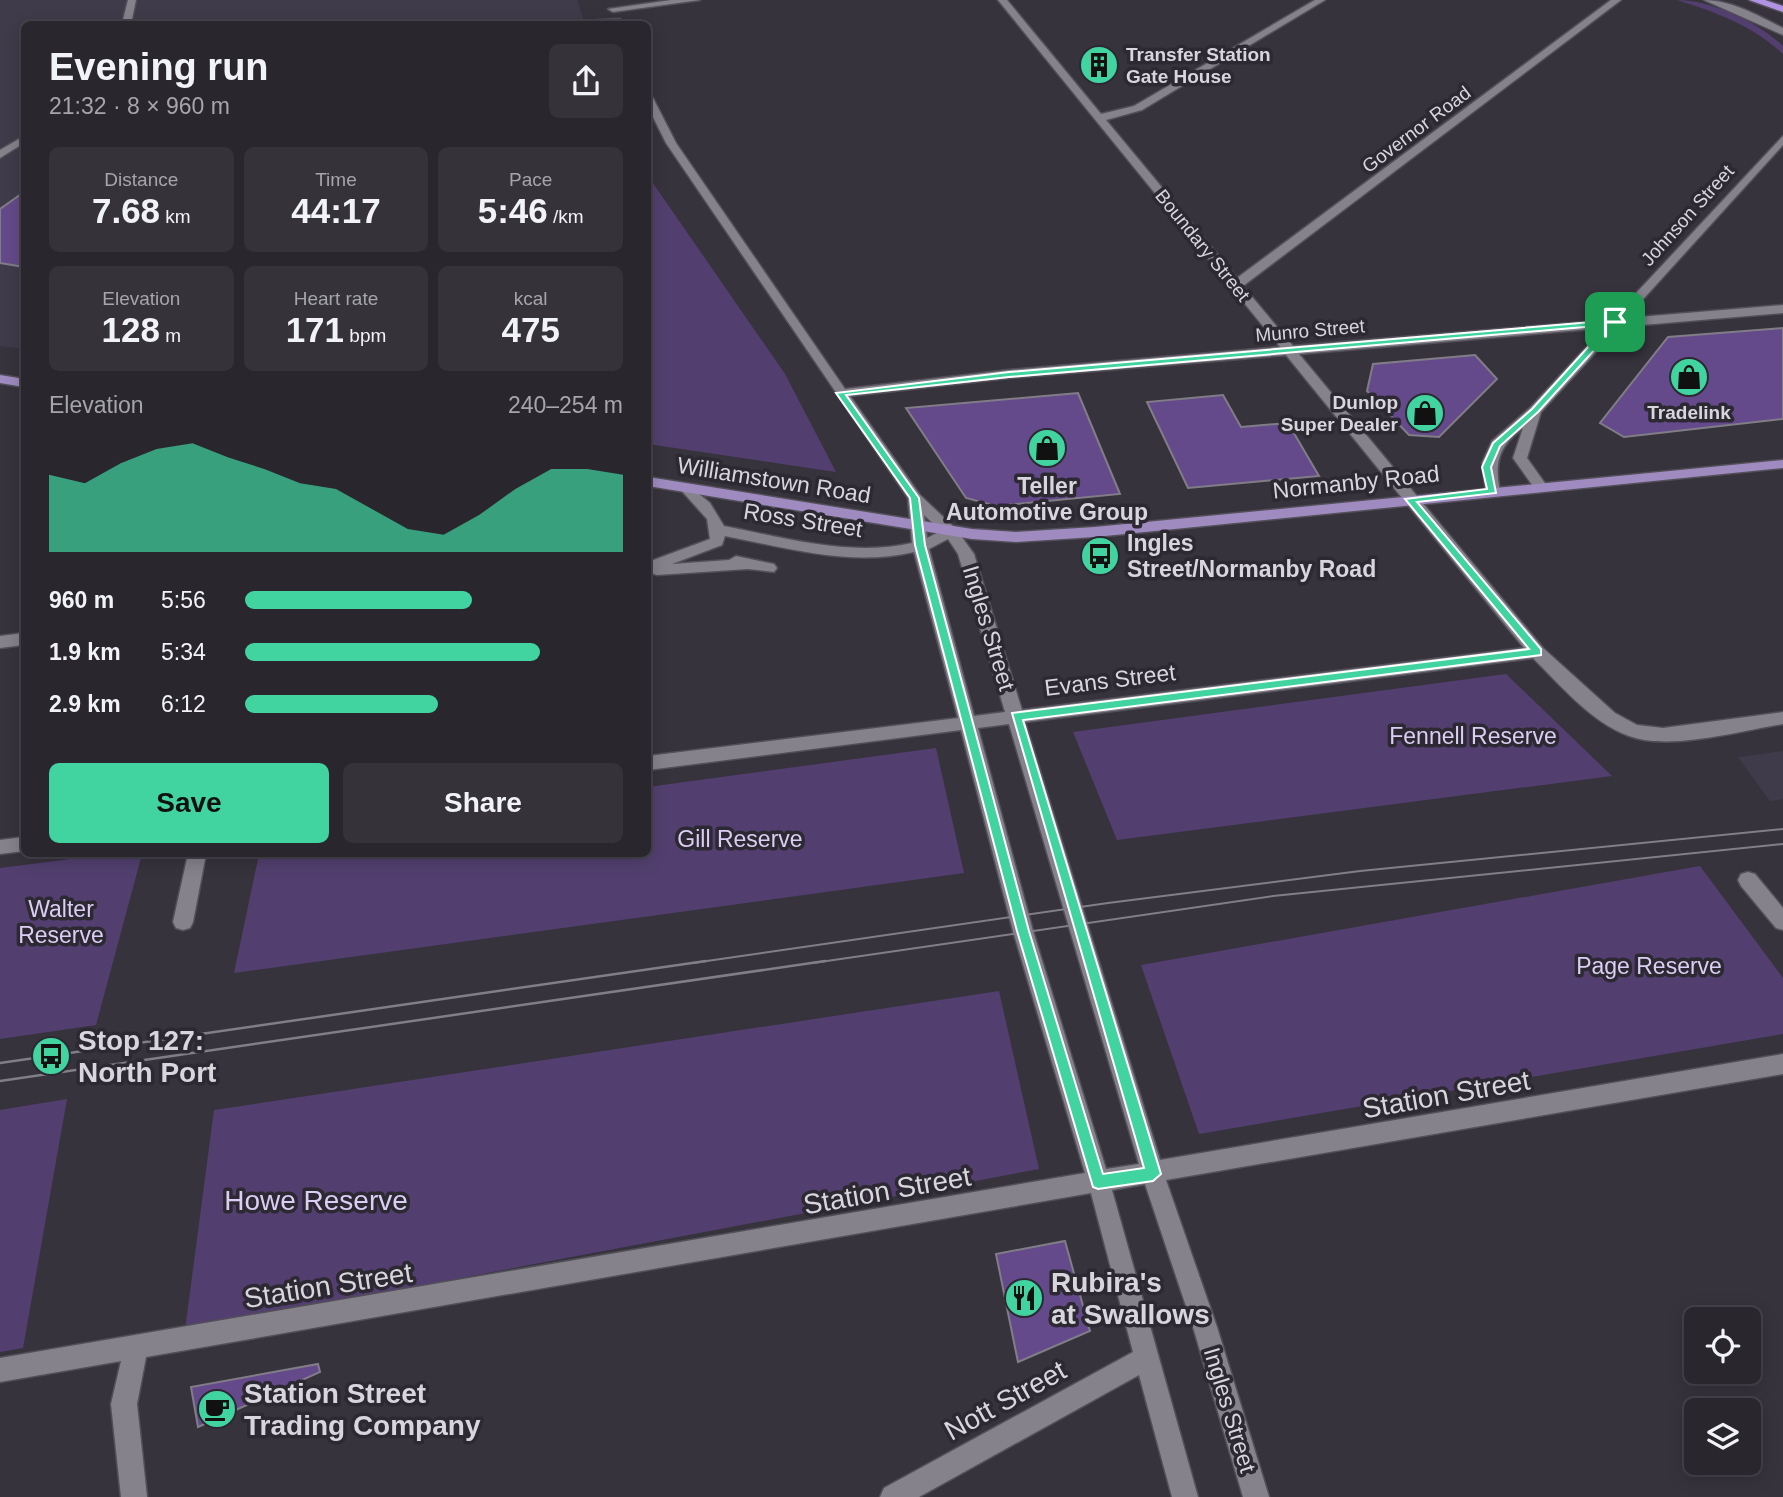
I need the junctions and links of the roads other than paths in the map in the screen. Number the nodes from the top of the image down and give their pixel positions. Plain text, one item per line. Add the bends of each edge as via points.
1 (132, 0) edge
2 (696, 0) edge
3 (1002, 0) edge
4 (1321, 0) edge
5 (1616, 0) edge
6 (1708, 0) edge
7 (1755, 0) edge
8 (611, 5) edge
9 (1783, 8) edge
10 (127, 21) edge
11 (1783, 32) edge
12 (651, 104) edge
13 (1100, 118) junction
14 (1783, 139) edge
15 (21, 141) edge
16 (0, 155) edge
17 (1236, 285) junction
18 (1783, 309) edge
19 (1615, 322) junction
20 (1289, 351) junction
21 (0, 379) edge
22 (21, 382) edge
23 (841, 393) junction
24 (1535, 411) junction
25 (1783, 464) edge
26 (651, 483) edge
27 (1540, 486) junction
28 (687, 489) junction
29 (1493, 491) junction
30 (915, 498) junction
31 (1410, 499) junction
32 (917, 526) junction
33 (943, 531) junction
34 (718, 536) junction
35 (920, 545) junction
36 (747, 564) junction
37 (651, 568) edge
38 (769, 568) dead end
39 (651, 569) edge
40 (21, 639) edge
41 (0, 642) edge
42 (1537, 652) junction
43 (1016, 716) junction
44 (1783, 718) edge
45 (969, 722) junction
46 (651, 763) edge
47 (21, 844) edge
48 (0, 847) edge
49 (196, 857) edge
50 (1748, 880) dead end
51 (183, 922) dead end
52 (1783, 922) edge
53 (1783, 1065) edge
54 (1153, 1174) junction
55 (1098, 1182) junction
56 (136, 1346) junction
57 (1146, 1357) junction
58 (0, 1370) edge
59 (134, 1497) edge
60 (893, 1497) edge
61 (1185, 1497) edge
62 (1256, 1497) edge

1 - 10 street
2 - 8 street
3 - 13 street, Boundary Street
4 - 13 street via 1138,108
5 - 17 street, Governor Road
6 - 11 street
7 - 9 highway
12 - 23 street, Ingles Street via 671,143
13 - 17 street, Boundary Street
14 - 19 street, Johnson Street
15 - 16 street
17 - 20 street, Boundary Street
18 - 19 street, Munro Street
19 - 20 street, Munro Street
19 - 24 street, Johnson Street
20 - 23 street, Munro Street
20 - 31 street, Boundary Street
21 - 22 main road
23 - 30 street, Ingles Street
24 - 27 street, Johnson Street via 1520,458
24 - 29 street, Johnson Street via 1494,448 1486,467
25 - 27 main road, Normanby Road
26 - 28 main road, Williamstown Road
27 - 29 main road, Normanby Road
28 - 32 main road, Williamstown Road
28 - 34 street, Ross Street via 715,517
29 - 31 main road, Normanby Road
30 - 32 street, Ingles Street
30 - 33 street, Ingles Street
31 - 33 main road, Normanby Road via 1069,534 993,537
31 - 42 street, Boundary Street
32 - 33 main road, Williamstown Road
32 - 35 street, Ingles Street
33 - 35 street, Ross Street
33 - 43 street, Ingles Street via 966,554
34 - 35 street, Ross Street via 862,554
34 - 36 street, Ross Street via 728,557
34 - 37 street, Ross Street
35 - 45 street, Ingles Street
36 - 38 street, Ross Street
36 - 39 street, Ross Street
40 - 41 street
42 - 43 street, Evans Street
42 - 44 street, Boundary Street via 1633,731 1665,734
43 - 45 street, Evans Street
43 - 54 street, Ingles Street
45 - 46 street, Evans Street
45 - 55 street, Ingles Street via 1023,931
47 - 48 street
49 - 51 street
50 - 52 street
53 - 54 street, Station Street
54 - 55 street, Station Street
54 - 62 street, Ingles Street
55 - 56 street, Station Street
55 - 57 street, Ingles Street
56 - 58 street, Station Street
56 - 59 street via 124,1404
57 - 60 street, Nott Street
57 - 61 street, Ingles Street

